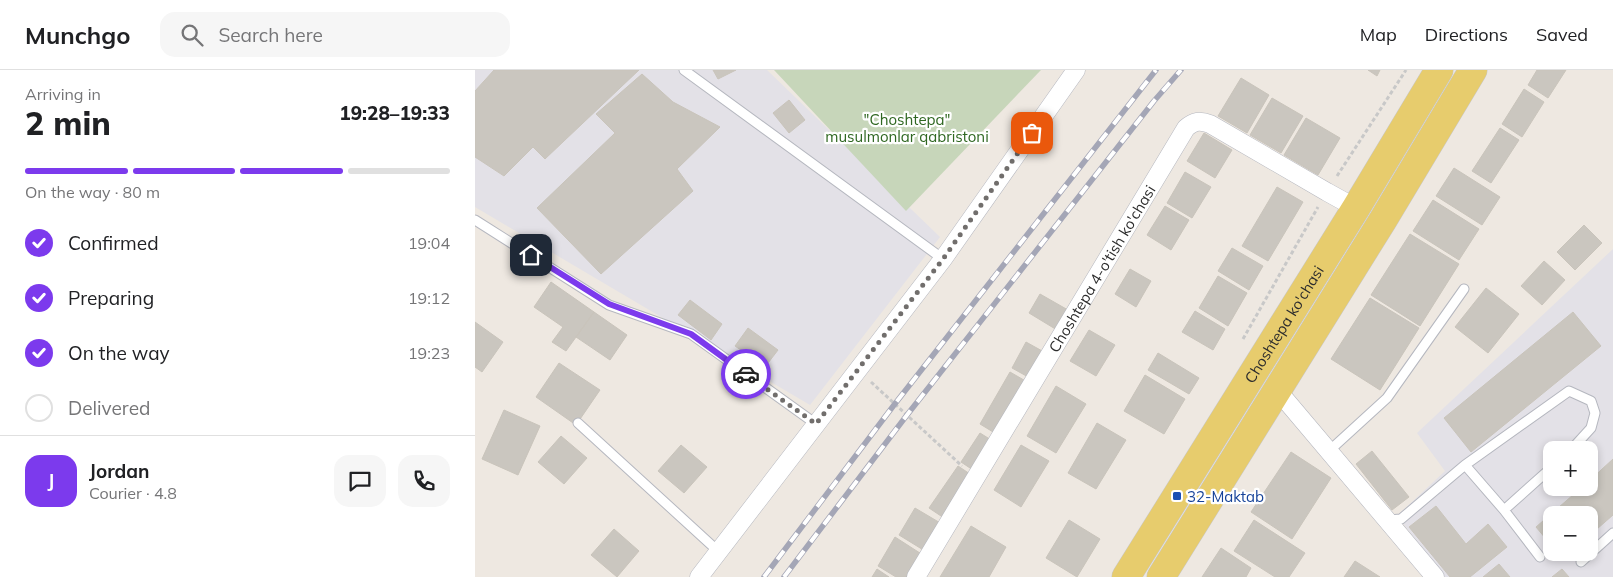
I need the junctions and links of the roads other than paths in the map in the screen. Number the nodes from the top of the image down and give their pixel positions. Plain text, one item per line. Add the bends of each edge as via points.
1 (684, 70) edge
2 (1077, 70) edge
3 (1439, 70) edge
4 (1473, 70) edge
5 (1356, 208) junction
6 (475, 220) edge
7 (943, 259) junction
8 (1464, 289) dead end
9 (1277, 391) junction
10 (578, 423) dead end
11 (816, 424) junction
12 (1579, 441) edge
13 (1329, 451) junction
14 (1465, 465) junction
15 (1543, 475) edge
16 (1504, 510) junction
17 (1388, 520) junction
18 (1613, 533) edge
19 (719, 552) junction
20 (1540, 557) dead end
21 (1581, 562) dead end
22 (699, 577) edge
23 (916, 577) edge
24 (1126, 577) edge
25 (1161, 577) edge
26 (1435, 577) edge

1 - 7 lane
2 - 7 street
3 - 5 main road, Choshtepa ko'chasi
4 - 9 main road, Choshtepa ko'chasi
5 - 23 street, Choshtepa 4-o'tish ko'chasi via 1210,124 1192,122
5 - 24 main road, Choshtepa ko'chasi
6 - 11 lane via 609,304 691,334
7 - 11 street
8 - 13 lane via 1387,398
9 - 13 street
9 - 25 main road, Choshtepa ko'chasi
10 - 19 lane
11 - 19 street
12 - 14 lane via 1591,428 1595,413 1591,401 1569,391
13 - 17 street
14 - 16 lane
14 - 17 lane via 1401,519
15 - 16 lane
16 - 20 lane
17 - 26 street
18 - 21 lane
19 - 22 street

